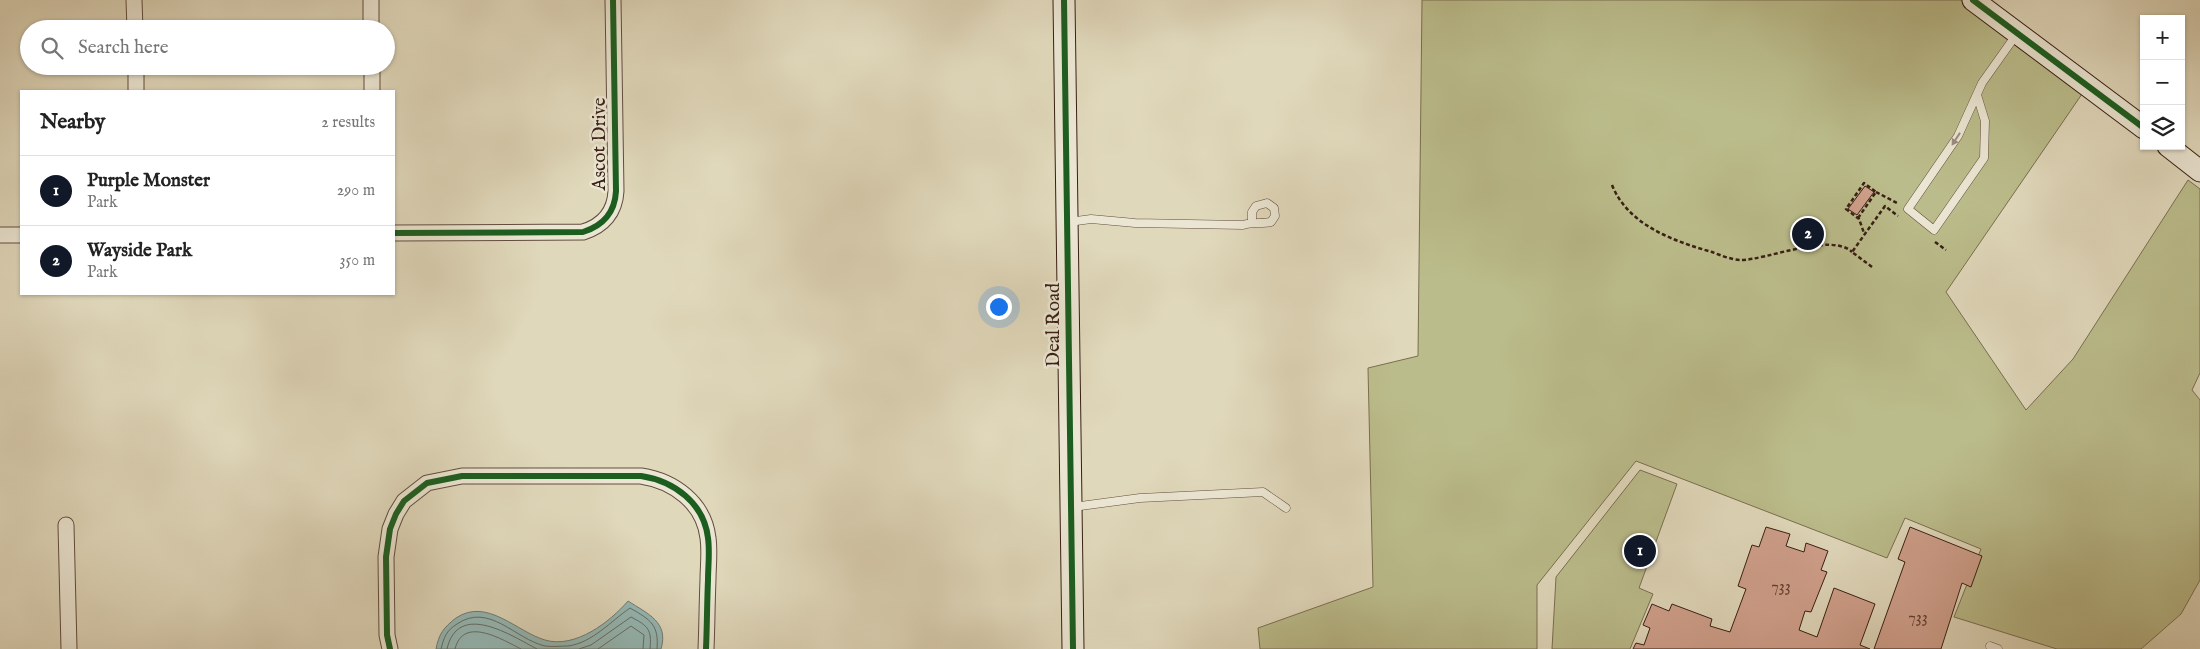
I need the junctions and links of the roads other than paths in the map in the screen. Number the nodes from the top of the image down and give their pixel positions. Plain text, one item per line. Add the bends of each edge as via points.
1 (134, 0) edge
2 (371, 0) edge
3 (614, 0) edge
4 (1064, 0) edge
5 (1973, 0) edge
6 (135, 20) edge
7 (371, 20) edge
8 (2017, 33) junction
9 (136, 75) edge
10 (372, 75) edge
11 (136, 90) edge
12 (372, 90) edge
13 (1977, 95) junction
14 (2140, 125) edge
15 (2173, 150) edge
16 (2200, 171) edge
17 (1067, 222) junction
18 (1252, 222) dead end
19 (395, 233) edge
20 (0, 235) edge
21 (20, 235) edge
22 (1071, 507) junction
23 (1286, 508) dead end
24 (66, 525) dead end
25 (1990, 646) dead end
26 (69, 649) edge
27 (390, 649) edge
28 (706, 649) edge
29 (1073, 649) edge
30 (1998, 649) edge

1 - 6 street
2 - 7 street
3 - 19 street, Ascot Drive via 616,191 615,202 605,220 583,232
4 - 17 street, Deal Road
5 - 8 street
8 - 13 lane via 1982,82
8 - 14 street
9 - 11 street
10 - 12 street
13 -> 13 lane via 1958,136 1908,209 1934,230 1984,158 1985,121
15 - 16 street
17 - 18 lane via 1091,219 1196,226
17 - 22 street, Deal Road
20 - 21 street
22 - 23 lane via 1140,498 1263,492
22 - 29 street, Deal Road
24 - 26 street
25 - 30 lane
27 - 28 street via 387,635 387,543 396,514 427,483 462,476 641,476 670,484 702,515 708,539

